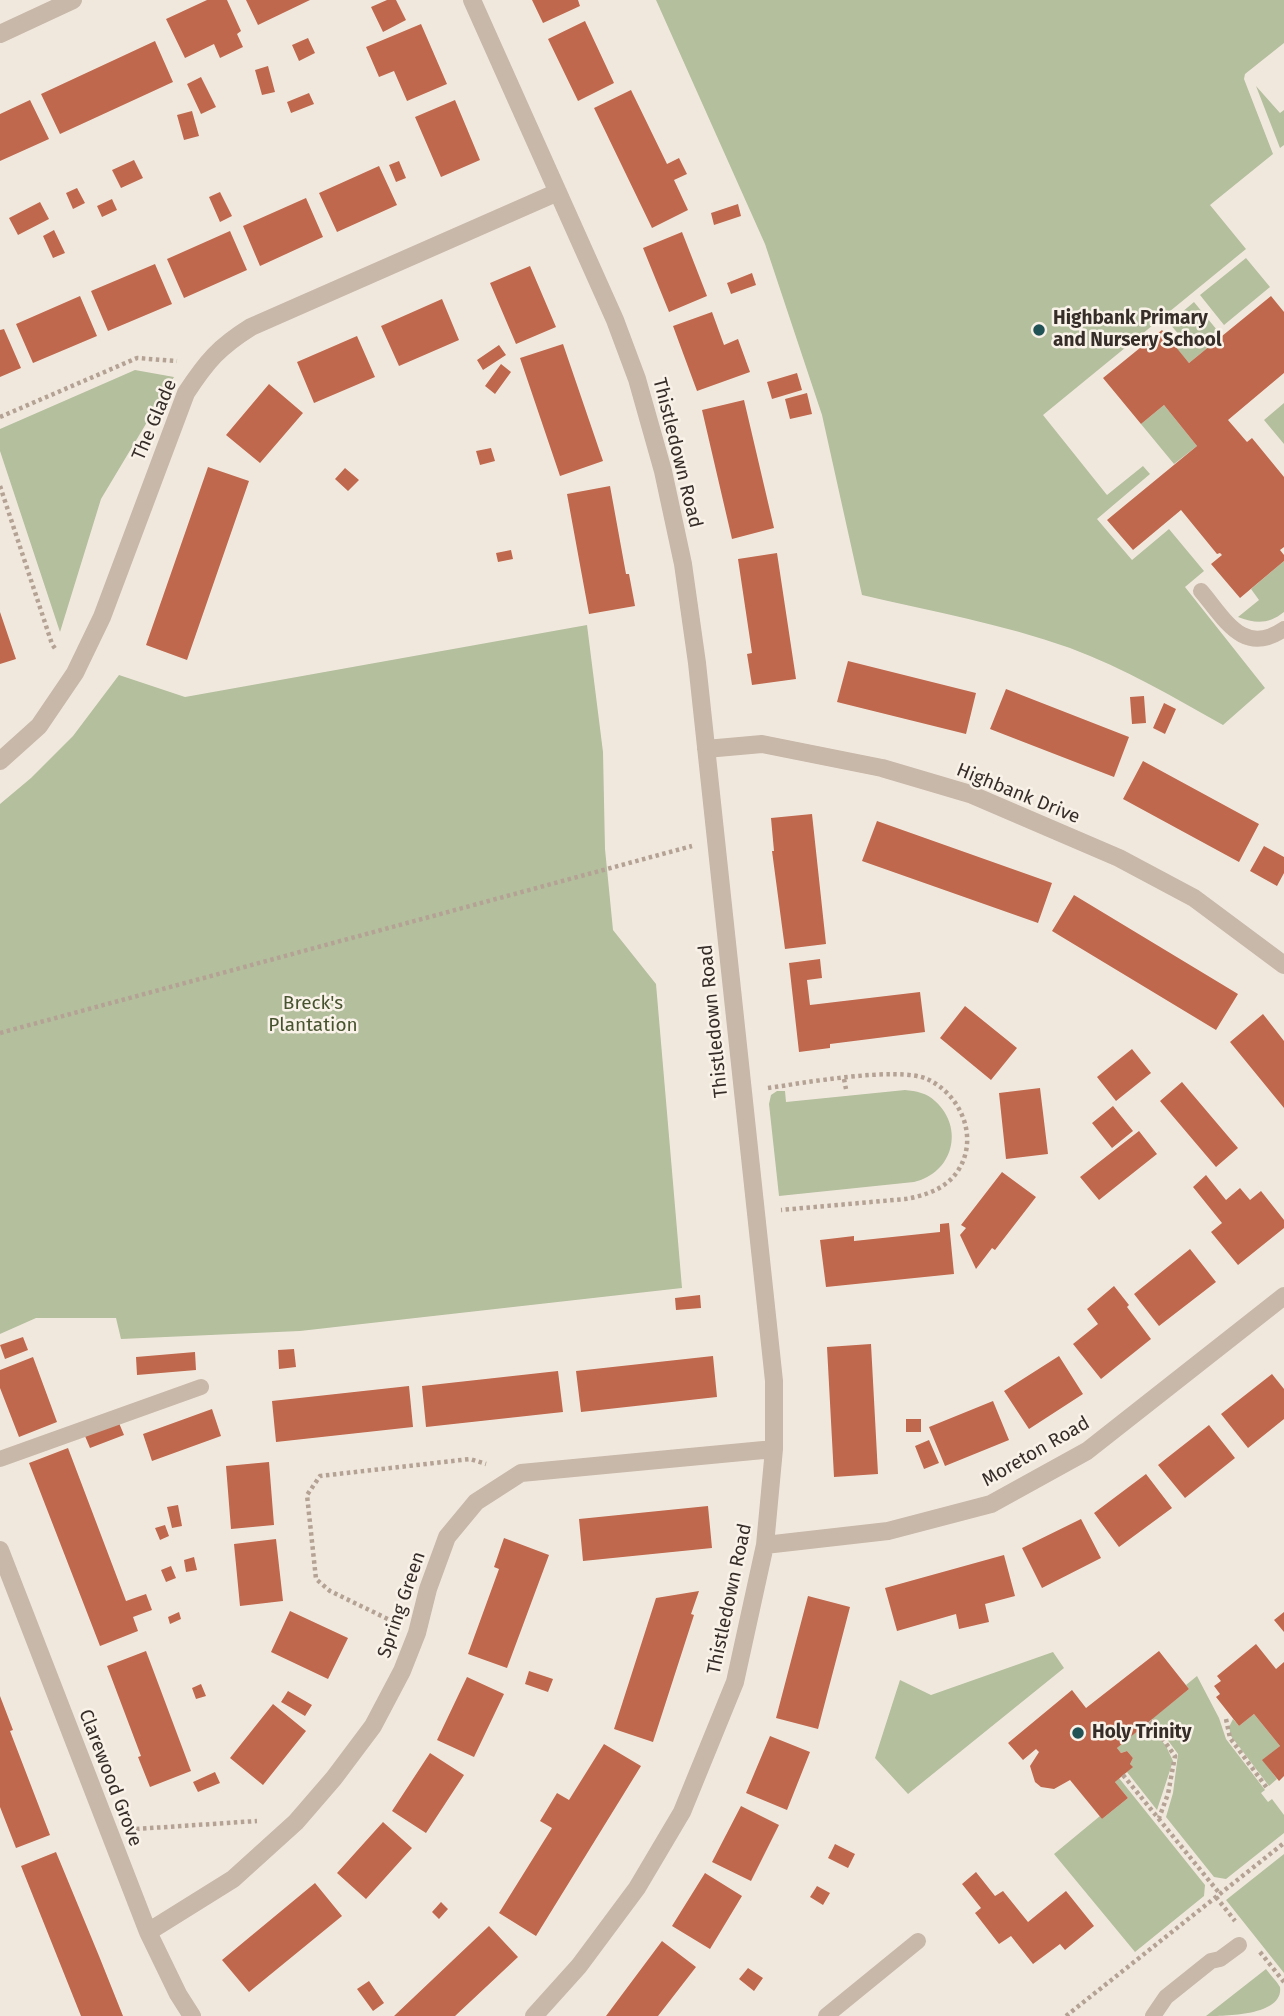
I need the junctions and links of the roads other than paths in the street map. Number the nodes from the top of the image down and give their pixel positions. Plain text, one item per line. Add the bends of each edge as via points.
1 (73, 0) edge
2 (472, 0) edge
3 (0, 34) edge
4 (558, 192) junction
5 (1201, 590) dead end
6 (1284, 629) edge
7 (706, 749) junction
8 (0, 761) edge
9 (1284, 965) edge
10 (1284, 1296) edge
11 (201, 1387) dead end
12 (774, 1449) junction
13 (0, 1459) edge
14 (765, 1545) junction
15 (2, 1562) edge
16 (148, 1932) junction
17 (918, 1941) dead end
18 (1239, 1945) dead end
19 (192, 2016) edge
20 (534, 2016) edge
21 (826, 2016) edge
22 (1153, 2016) edge

1 - 3 street
2 - 4 street, Thistledown Road
4 - 7 street, Thistledown Road via 615,320 663,471 683,564
4 - 8 street, The Glade via 226,342 186,393 102,617 75,673 39,726
5 - 6 lane via 1242,636 1264,639
7 - 9 street, Highbank Drive via 762,744 882,768 970,794 1119,858 1194,898
7 - 12 street, Thistledown Road via 774,1381
10 - 14 street, Moreton Road via 1087,1451 991,1504 888,1531
11 - 13 lane
12 - 14 street, Thistledown Road
12 - 16 street, Spring Green via 521,1473 477,1502 447,1537 402,1671 373,1726 334,1778 296,1822 233,1879
14 - 20 street, Thistledown Road via 736,1682 682,1812 638,1888
15 - 16 street, Clarewood Grove
16 - 19 street, Clarewood Grove
17 - 21 lane
18 - 22 lane via 1166,1997

